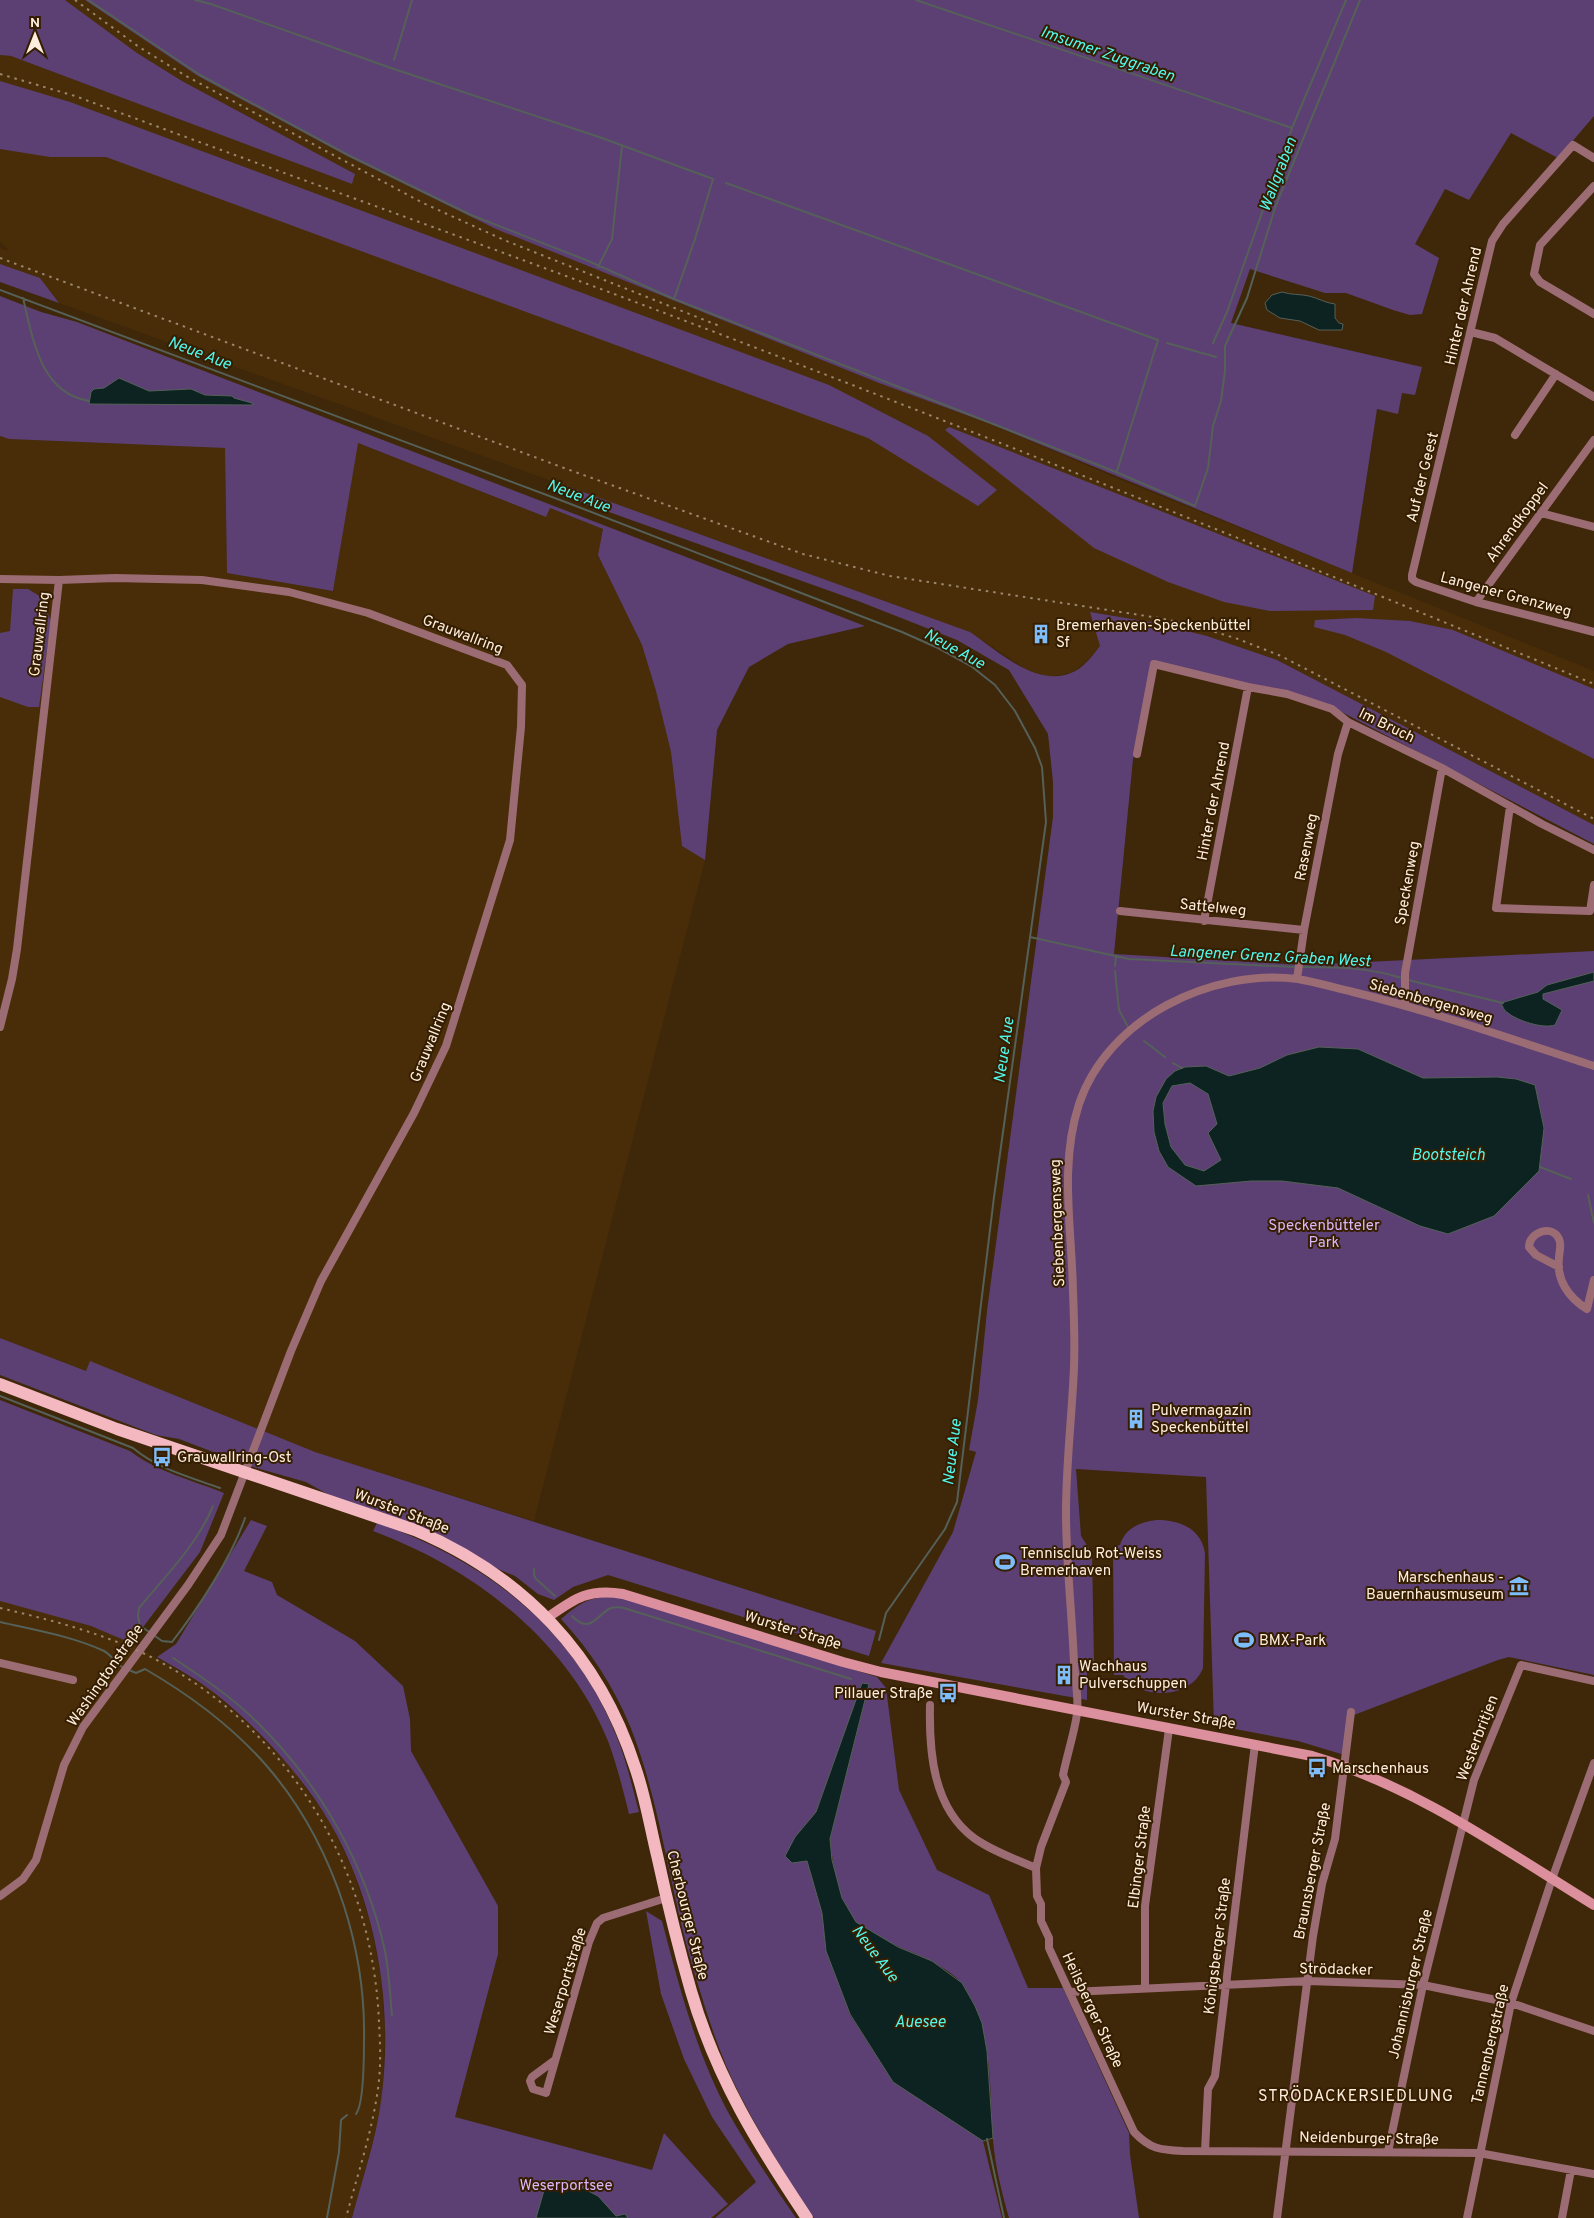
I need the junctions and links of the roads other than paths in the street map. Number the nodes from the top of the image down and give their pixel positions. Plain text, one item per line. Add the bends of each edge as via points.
1 (1594, 158) edge
2 (1594, 186) edge
3 (1594, 314) edge
4 (1471, 332) junction
5 (1556, 374) junction
6 (1459, 382) joint
7 (1594, 396) edge
8 (1515, 435) dead end
9 (1594, 440) edge
10 (1541, 513) junction
11 (1594, 527) edge
12 (1412, 578) joint
13 (0, 579) edge
14 (59, 580) junction
15 (1476, 602) junction
16 (1594, 632) edge
17 (1248, 688) junction
18 (1348, 722) junction
19 (1137, 754) dead end
20 (1442, 768) junction
21 (1510, 806) junction
22 (1594, 850) edge
23 (1594, 885) edge
24 (1120, 911) dead end
25 (1204, 920) junction
26 (1304, 930) junction
27 (1297, 979) junction
28 (1405, 1005) junction
29 (0, 1027) edge
30 (1594, 1066) edge
31 (1559, 1267) junction
32 (1594, 1280) edge
33 (0, 1384) edge
34 (244, 1472) junction
35 (546, 1618) junction
36 (0, 1663) edge
37 (73, 1680) dead end
38 (1594, 1682) edge
39 (930, 1705) dead end
40 (1077, 1712) junction
41 (1351, 1712) dead end
42 (1169, 1729) junction
43 (1255, 1744) junction
44 (1594, 1763) edge
45 (1344, 1766) junction
46 (1590, 1784) edge
47 (1462, 1823) junction
48 (1036, 1868) junction
49 (1552, 1879) junction
50 (0, 1896) edge
51 (666, 1898) junction
52 (1594, 1905) edge
53 (1308, 1981) junction
54 (1227, 1984) junction
55 (1423, 1985) junction
56 (1145, 1988) junction
57 (1071, 1992) junction
58 (1511, 2003) junction
59 (1594, 2031) edge
60 (555, 2060) dead end
61 (1144, 2142) joint
62 (1286, 2150) junction
63 (1204, 2151) junction
64 (1388, 2152) junction
65 (1479, 2153) junction
66 (1572, 2170) junction
67 (1594, 2174) edge
68 (807, 2218) edge
69 (1277, 2218) edge
70 (1467, 2218) edge
71 (1562, 2218) edge

1 - 4 street, Hinter der Ahrend via 1572,145 1503,224 1492,241
2 - 3 street via 1540,245 1534,274 1540,282
4 - 5 street via 1495,338
4 - 6 street, Hinter der Ahrend
5 - 7 street
5 - 8 street
6 - 12 street, Auf der Geest
9 - 10 street, Ahrendkoppel
10 - 11 street
10 - 15 street, Ahrendkoppel
12 - 15 street, Langener Grenzweg
13 - 14 street
14 - 29 street, Grauwallring via 17,949
14 - 34 street, Grauwallring via 202,580 289,592 368,613 495,659 507,665 522,685 522,727 510,840 446,1046 414,1113 321,1281
15 - 16 street, Langener Grenzweg
17 - 18 street, Im Bruch via 1287,694 1332,709
17 - 19 street, Im Bruch via 1154,664
17 - 25 street, Hinter der Ahrend
18 - 20 street, Im Bruch
18 - 26 street, Rasenweg via 1338,754
20 - 21 street, Im Bruch
20 - 28 street, Speckenweg via 1405,973
21 - 22 street, Im Bruch
21 - 23 street via 1496,908 1590,911
24 - 25 street, Sattelweg
25 - 26 street, Sattelweg
26 - 27 street, Rasenweg
27 - 28 street, Siebenbergensweg
27 - 40 street, Siebenbergensweg via 1232,981 1201,989 1175,1001 1113,1046 1093,1076 1078,1110 1068,1156 1067,1185 1073,1261 1074,1364 1066,1513
28 - 30 street, Siebenbergensweg
31 - 31 street via 1560,1239 1547,1231 1536,1234 1531,1239 1530,1248 1540,1258
31 - 32 street via 1566,1291 1587,1310
33 - 34 main road, Wurster Straße via 117,1429
34 - 35 main road, Wurster Straße via 439,1540 496,1576
34 - 50 street, Washingtonstraße via 221,1535 199,1570 83,1727 64,1765 36,1860 23,1879
35 - 40 street, Wurster Straße via 575,1598 608,1592 850,1664
35 - 51 main road, Cherbourger Straße via 589,1667 616,1716 641,1786
36 - 37 street
38 - 47 street, Westerbritjen via 1521,1664 1474,1780
39 - 48 street via 935,1774 952,1816 985,1846
40 - 42 street, Wurster Straße
40 - 48 street, Heilsberger Straße via 1063,1775 1066,1782
41 - 45 street, Braunsberger Straße
42 - 43 street, Wurster Straße
42 - 56 street, Elbinger Straße via 1145,1906
43 - 45 street, Wurster Straße
43 - 54 street, Königsberger Straße
44 - 46 street, Tannenbergstraße
45 - 47 street, Wurster Straße via 1409,1794
45 - 53 street, Braunsberger Straße via 1335,1839 1322,1884
46 - 49 street, Tannenbergstraße
47 - 49 street, Wurster Straße
47 - 55 street, Johannisburger Straße
48 - 57 street, Heilsberger Straße via 1041,1921 1049,1938 1049,1948
49 - 52 street, Wurster Straße
49 - 58 street, Tannenbergstraße
51 - 60 street, Weserportstraße via 611,1914 597,1923
51 - 68 main road, Cherbourger Straße via 691,1992 725,2082 758,2143
53 - 54 street, Strödacker
53 - 55 street, Strödacker
53 - 62 street, Braunsberger Straße
54 - 56 street, Strödacker
54 - 63 street, Königsberger Straße via 1216,2076 1208,2089
55 - 58 street, Strödacker
55 - 64 street, Johannisburger Straße
56 - 57 street, Strödacker
57 - 61 street, Heilsberger Straße via 1134,2132
58 - 59 street, Strödacker
58 - 65 street, Tannenbergstraße
61 - 63 street, Neidenburger Straße via 1159,2150
62 - 63 street, Neidenburger Straße
62 - 64 street, Neidenburger Straße
62 - 69 street, Braunsberger Straße
64 - 65 street, Neidenburger Straße
65 - 66 street, Neidenburger Straße
65 - 70 street, Tannenbergstraße
66 - 67 street, Neidenburger Straße
66 - 71 street

